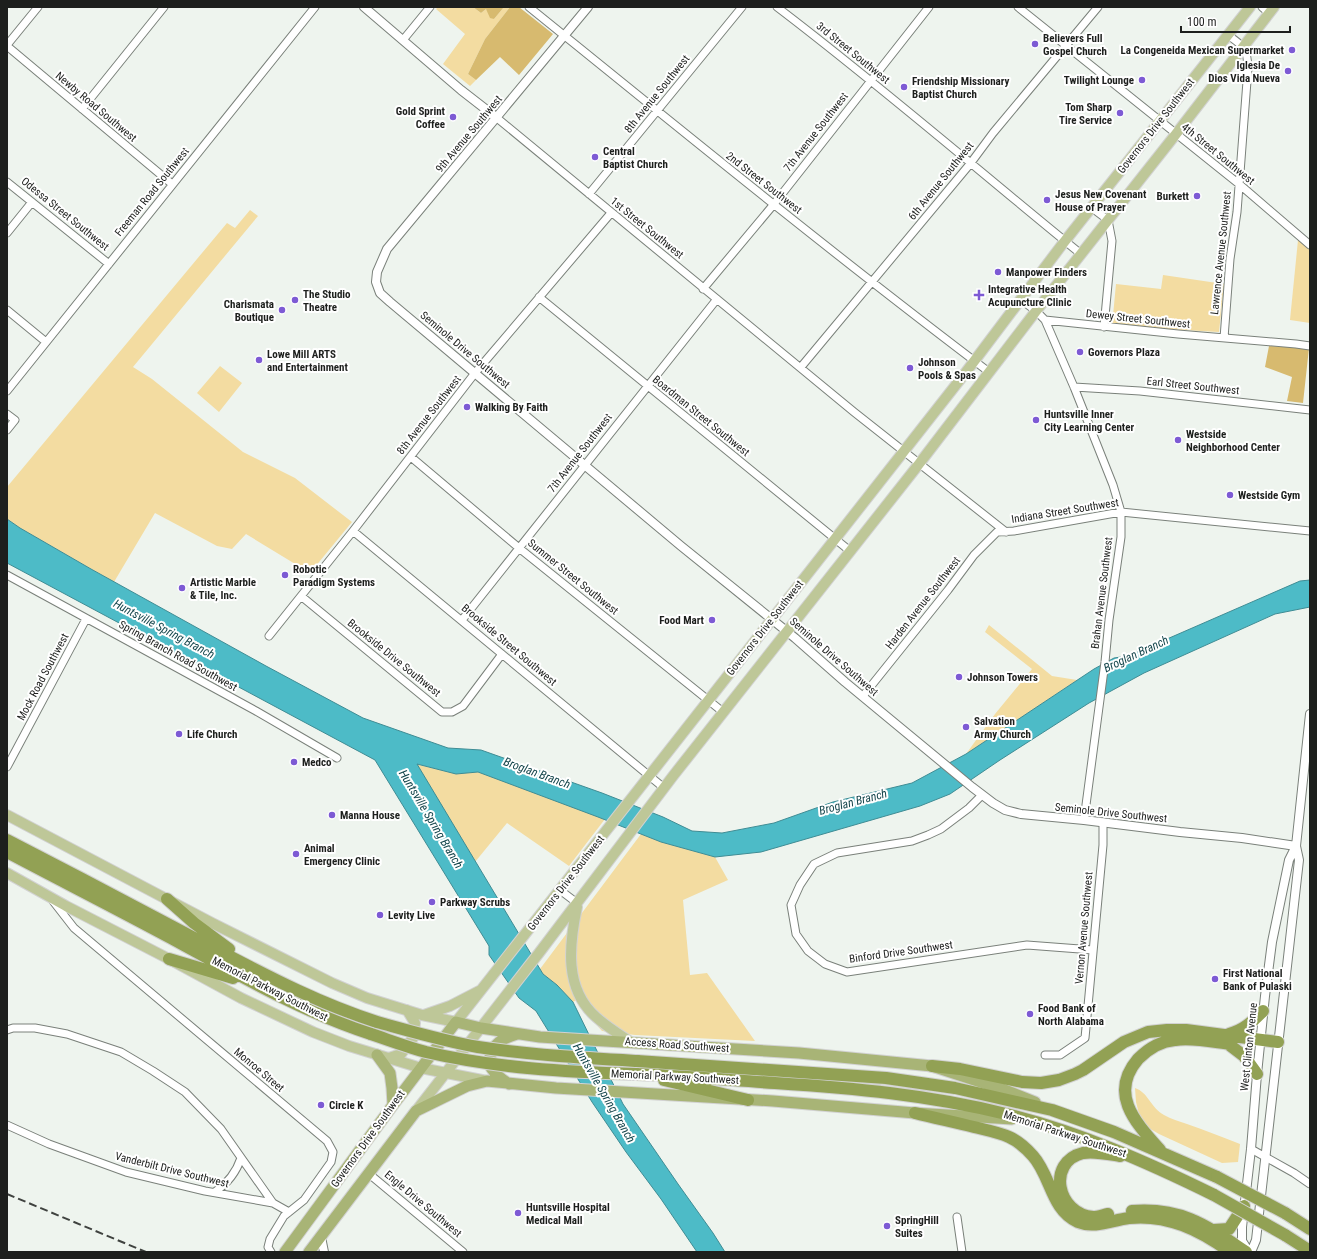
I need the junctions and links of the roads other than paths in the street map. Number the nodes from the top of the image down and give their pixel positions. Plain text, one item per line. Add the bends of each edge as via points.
1 (38, 7) edge
2 (164, 7) edge
3 (314, 7) edge
4 (364, 7) edge
5 (430, 7) edge
6 (529, 7) edge
7 (588, 7) edge
8 (742, 7) edge
9 (777, 7) edge
10 (929, 7) edge
11 (1018, 7) edge
12 (1098, 7) edge
13 (1250, 7) edge
14 (1268, 9) edge
15 (1228, 35) junction
16 (564, 36) junction
17 (403, 40) junction
18 (7, 46) edge
19 (1067, 46) junction
20 (1244, 46) junction
21 (870, 81) junction
22 (82, 109) junction
23 (657, 111) junction
24 (497, 118) junction
25 (1160, 121) junction
26 (1176, 134) junction
27 (970, 164) junction
28 (7, 182) edge
29 (172, 184) junction
30 (1239, 184) junction
31 (589, 194) junction
32 (32, 202) junction
33 (774, 204) junction
34 (1092, 208) junction
35 (611, 213) junction
36 (1108, 220) junction
37 (7, 233) edge
38 (1066, 242) junction
39 (1310, 245) edge
40 (1081, 254) junction
41 (109, 264) junction
42 (376, 280) joint
43 (871, 282) junction
44 (703, 289) junction
45 (539, 297) junction
46 (717, 299) junction
47 (1020, 299) junction
48 (7, 310) edge
49 (1036, 311) junction
50 (1045, 320) junction
51 (1104, 327) junction
52 (1224, 338) junction
53 (46, 342) junction
54 (1310, 346) edge
55 (974, 361) junction
56 (801, 367) junction
57 (989, 372) junction
58 (475, 373) junction
59 (647, 386) junction
60 (1074, 387) junction
61 (7, 391) edge
62 (1310, 410) edge
63 (7, 414) edge
64 (7, 430) edge
65 (904, 452) junction
66 (411, 457) junction
67 (919, 464) junction
68 (585, 465) junction
69 (1120, 512) junction
70 (354, 531) junction
71 (1310, 531) edge
72 (1006, 532) junction
73 (834, 539) junction
74 (519, 548) junction
75 (850, 551) junction
76 (7, 575) edge
77 (301, 596) junction
78 (86, 619) junction
79 (772, 619) junction
80 (462, 620) junction
81 (786, 631) junction
82 (269, 636) dead end
83 (502, 654) junction
84 (863, 696) junction
85 (708, 700) junction
86 (723, 712) junction
87 (1310, 714) edge
88 (1310, 718) edge
89 (337, 758) dead end
90 (7, 767) edge
91 (650, 776) junction
92 (664, 788) junction
93 (982, 795) junction
94 (7, 815) edge
95 (1084, 820) junction
96 (1103, 822) junction
97 (7, 840) edge
98 (1296, 846) junction
99 (7, 852) edge
100 (7, 873) edge
101 (560, 890) junction
102 (49, 896) junction
103 (167, 899) junction
104 (577, 903) junction
105 (83, 914) junction
106 (74, 928) junction
107 (1093, 950) junction
108 (169, 959) junction
109 (259, 972) junction
110 (259, 986) junction
111 (484, 988) junction
112 (407, 1010) junction
113 (1263, 1011) junction
114 (422, 1016) junction
115 (456, 1022) junction
116 (481, 1028) junction
117 (7, 1030) edge
118 (520, 1033) junction
119 (1226, 1039) junction
120 (632, 1043) junction
121 (1260, 1043) junction
122 (1277, 1045) junction
123 (377, 1054) junction
124 (1045, 1055) dead end
125 (389, 1058) junction
126 (932, 1066) junction
127 (421, 1068) junction
128 (445, 1072) junction
129 (640, 1074) junction
130 (1257, 1074) junction
131 (488, 1081) junction
132 (510, 1084) junction
133 (748, 1100) junction
134 (393, 1104) junction
135 (1052, 1110) junction
136 (416, 1111) junction
137 (915, 1113) junction
138 (1028, 1120) junction
139 (7, 1125) edge
140 (1251, 1149) junction
141 (1162, 1152) junction
142 (1136, 1157) junction
143 (1265, 1157) junction
144 (241, 1158) junction
145 (368, 1173) junction
146 (1310, 1184) edge
147 (215, 1192) junction
148 (273, 1203) junction
149 (1244, 1206) junction
150 (289, 1212) junction
151 (957, 1217) dead end
152 (1310, 1229) edge
153 (1214, 1230) junction
154 (321, 1237) junction
155 (1310, 1251) edge
156 (271, 1252) edge
157 (285, 1252) edge
158 (309, 1252) edge
159 (324, 1252) edge
160 (463, 1252) edge
161 (962, 1252) edge
162 (1230, 1252) edge
163 (1249, 1252) edge

1 - 18 street
2 - 22 street
3 - 29 street, Freeman Road Southwest
4 - 17 street, 1st Street Southwest
5 - 17 street
6 - 16 street, 2nd Street Southwest
7 - 16 street, 9th Avenue Southwest
8 - 23 street, 8th Avenue Southwest
9 - 21 street, 3rd Street Southwest
10 - 21 street, 7th Avenue Southwest
11 - 19 street, 4th Street Southwest
12 - 19 street, 6th Avenue Southwest
13 - 15 main road, Governors Drive Southwest
14 - 20 main road, Governors Drive Southwest
15 - 20 street
15 - 25 main road, Governors Drive Southwest
16 - 23 street, 2nd Street Southwest
16 - 24 street, 9th Avenue Southwest
17 - 24 street, 1st Street Southwest
18 - 22 street, Newby Road Southwest
19 - 25 street, 4th Street Southwest
19 - 27 street, 6th Avenue Southwest
20 - 26 main road, Governors Drive Southwest
20 - 30 street, Lawrence Avenue Southwest via 1248,68
21 - 27 street, 3rd Street Southwest
21 - 33 street, 7th Avenue Southwest
22 - 29 street, Newby Road Southwest
23 - 31 street, 8th Avenue Southwest
23 - 33 street, 2nd Street Southwest
24 - 31 street, 1st Street Southwest
24 - 42 street, 9th Avenue Southwest via 387,249 376,272
25 - 26 street, 4th Street Southwest
25 - 34 main road, Governors Drive Southwest
26 - 30 street, 4th Street Southwest
26 - 36 main road, Governors Drive Southwest
27 - 38 street, 3rd Street Southwest
27 - 43 street, 6th Avenue Southwest
28 - 32 street, Odessa Street Southwest
29 - 41 street, Freeman Road Southwest
30 - 39 street, 4th Street Southwest
30 - 52 street, Lawrence Avenue Southwest
31 - 35 street, 1st Street Southwest
32 - 37 street
32 - 41 street, Odessa Street Southwest
33 - 43 street, 2nd Street Southwest
33 - 44 street, 7th Avenue Southwest
34 - 36 street
34 - 38 main road, Governors Drive Southwest
35 - 44 street, 1st Street Southwest
35 - 45 street, 8th Avenue Southwest
36 - 40 main road, Governors Drive Southwest
36 - 51 street via 1112,241
38 - 40 street, 3rd Street Southwest
38 - 47 main road, Governors Drive Southwest
40 - 49 main road, Governors Drive Southwest
41 - 53 street, Freeman Road Southwest
42 - 58 street, Seminole Drive Southwest via 380,293
43 - 55 street, 2nd Street Southwest
43 - 56 street, 6th Avenue Southwest
44 - 46 street, 1st Street Southwest
45 - 58 street, 8th Avenue Southwest
45 - 59 street, Boardman Street Southwest
46 - 56 street, 1st Street Southwest
46 - 59 street, 7th Avenue Southwest
47 - 49 street
47 - 55 main road, Governors Drive Southwest
48 - 53 street
49 - 50 street
49 - 57 main road, Governors Drive Southwest
50 - 51 street, Dewey Street Southwest
50 - 60 street, Brahan Avenue Southwest
51 - 52 street, Dewey Street Southwest
52 - 54 street, Dewey Street Southwest
53 - 61 street, Freeman Road Southwest
55 - 57 street, 2nd Street Southwest
55 - 65 main road, Governors Drive Southwest
56 - 65 street, 1st Street Southwest
57 - 67 main road, Governors Drive Southwest
58 - 66 street, 8th Avenue Southwest
58 - 68 street, Seminole Drive Southwest
59 - 68 street, 7th Avenue Southwest
59 - 73 street, Boardman Street Southwest
60 - 62 street, Earl Street Southwest via 1140,391
60 - 69 street, Brahan Avenue Southwest via 1113,485
63 - 64 street via 15,420
65 - 67 street, 1st Street Southwest
65 - 73 main road, Governors Drive Southwest
66 - 70 street, 8th Avenue Southwest
66 - 74 street, Summer Street Southwest
67 - 72 street, Indiana Street Southwest
67 - 75 main road, Governors Drive Southwest
68 - 74 street, 7th Avenue Southwest
68 - 79 street, Seminole Drive Southwest
69 - 71 street, Indiana Street Southwest
69 - 72 street, Indiana Street Southwest
69 - 95 street, Brahan Avenue Southwest via 1121,537
70 - 77 street, 8th Avenue Southwest
70 - 80 street, Brookside Street Southwest
72 - 84 street, Harden Avenue Southwest via 997,532 974,555
73 - 75 street, Boardman Street Southwest
73 - 79 main road, Governors Drive Southwest
74 - 80 street, 7th Avenue Southwest
74 - 85 street, Summer Street Southwest
75 - 81 main road, Governors Drive Southwest
76 - 78 street, Spring Branch Road Southwest
77 - 82 street, 8th Avenue Southwest
77 - 83 street, Brookside Drive Southwest via 442,712 452,712 462,706
78 - 89 street, Spring Branch Road Southwest
78 - 90 street, Mock Road Southwest
79 - 81 street, Seminole Drive Southwest
79 - 85 main road, Governors Drive Southwest
80 - 83 street, Brookside Street Southwest
81 - 84 street, Seminole Drive Southwest
81 - 86 main road, Governors Drive Southwest
83 - 91 street, Brookside Street Southwest
84 - 93 street, Seminole Drive Southwest
85 - 86 street, Summer Street Southwest
85 - 91 main road, Governors Drive Southwest
86 - 92 main road, Governors Drive Southwest
87 - 88 street, West Clinton Avenue
88 - 98 street, West Clinton Avenue
91 - 92 street, Brookside Street Southwest
91 - 101 main road, Governors Drive Southwest
92 - 104 main road, Governors Drive Southwest
93 - 95 street, Seminole Drive Southwest via 1006,810 1021,814
93 - 107 street, Binford Drive Southwest via 941,830 912,841 837,854 814,864 800,885 791,906 796,934 808,952 825,964 847,972 1026,945
94 - 103 main road
95 - 96 street, Seminole Drive Southwest
96 - 98 street, Seminole Drive Southwest
96 - 107 street, Vernon Avenue Southwest
97 - 109 highway, Memorial Parkway Southwest
98 - 113 street, West Clinton Avenue via 1289,860 1272,942
98 - 122 street, West Clinton Avenue via 1299,860
99 - 110 highway, Memorial Parkway Southwest
100 - 102 main road, Memorial Parkway Southwest
101 - 104 street
101 - 111 main road, Governors Drive Southwest
102 - 105 main road, Memorial Parkway Southwest
102 - 106 street, Monroe Street
103 - 109 highway via 194,923
103 - 112 main road via 332,983 367,998
104 - 116 main road, Governors Drive Southwest
104 - 120 main road via 571,966 579,995 596,1017
105 - 106 street via 77,919
105 - 108 main road, Memorial Parkway Southwest
106 - 150 street, Monroe Street via 331,1146 334,1152 331,1162 304,1200
107 - 124 street, Vernon Avenue Southwest via 1085,1038 1060,1055
108 - 110 highway
108 - 123 main road, Memorial Parkway Southwest via 312,1032
109 - 135 highway, Memorial Parkway Southwest, bridge via 309,996 377,1022 478,1046 527,1053 886,1078 955,1088
110 - 129 highway, Memorial Parkway Southwest, bridge via 306,1010 426,1051 524,1068
111 - 114 main road via 448,1007
111 - 115 main road, Governors Drive Southwest
112 - 114 main road
112 - 125 main road via 415,1023 413,1038 402,1054
113 - 119 highway via 1245,1028
113 - 121 street, West Clinton Avenue
114 - 115 main road, Access Road Southwest
115 - 116 highway, Access Road Southwest
115 - 127 highway, Governors Drive Southwest
116 - 118 highway, Access Road Southwest
116 - 128 main road, Governors Drive Southwest
117 - 144 street via 48,1030 121,1052 185,1092 221,1129
118 - 120 highway, Access Road Southwest via 540,1037
118 - 132 highway via 508,1036 496,1044 490,1058 491,1068
119 - 121 highway
119 - 126 highway via 1186,1030 1148,1032 1124,1042 1075,1074 1041,1083
119 - 130 highway via 1244,1056
119 - 141 highway via 1169,1041 1148,1050 1132,1067 1124,1090 1128,1106 1139,1126
120 - 126 highway, Access Road Southwest via 799,1053
121 - 122 highway
121 - 130 street, West Clinton Avenue
122 - 143 street, West Clinton Avenue
123 - 125 main road, Memorial Parkway Southwest
123 - 134 highway via 390,1073
125 - 127 main road, Memorial Parkway Southwest
126 - 135 highway, Access Road Southwest via 1005,1090
127 - 128 main road, Memorial Parkway Southwest
127 - 134 highway, Governors Drive Southwest
128 - 131 main road
128 - 136 main road, Governors Drive Southwest
129 - 133 highway
129 - 138 highway, Memorial Parkway Southwest via 897,1094 963,1104
130 - 140 street, West Clinton Avenue
131 - 132 highway
131 - 136 highway via 467,1086
132 - 133 highway
133 - 137 highway
134 - 157 highway, Governors Drive Southwest
135 - 141 highway, Memorial Parkway Southwest
136 - 145 highway, Governors Drive Southwest
137 - 138 highway
137 - 162 highway via 998,1133 1016,1141 1038,1162 1060,1207 1077,1221 1093,1225 1128,1218 1166,1220 1198,1231
138 - 142 highway, Memorial Parkway Southwest
139 - 147 street, Vanderbilt Drive Southwest via 49,1144 126,1172
140 - 143 street
140 - 149 street, West Clinton Avenue
141 - 152 highway, Memorial Parkway Southwest, bridge via 1217,1177
142 - 153 highway via 1086,1152 1074,1157 1064,1167 1060,1176 1063,1198 1074,1211 1093,1217 1127,1211 1157,1210 1188,1217
142 - 155 highway, Memorial Parkway Southwest, bridge via 1214,1195
143 - 146 street
143 - 163 street, West Clinton Avenue via 1256,1240
144 - 147 street via 238,1168 227,1183
144 - 148 street
145 - 154 highway, Governors Drive Southwest
145 - 160 street, Engle Drive Southwest
147 - 148 street, Vanderbilt Drive Southwest
148 - 150 street, Vanderbilt Drive Southwest
149 - 153 highway via 1229,1229
149 - 163 street, West Clinton Avenue via 1242,1241
150 - 156 street, Monroe Street via 270,1239 268,1247
151 - 161 street
153 - 163 highway
154 - 158 highway, Governors Drive Southwest
154 - 159 street

